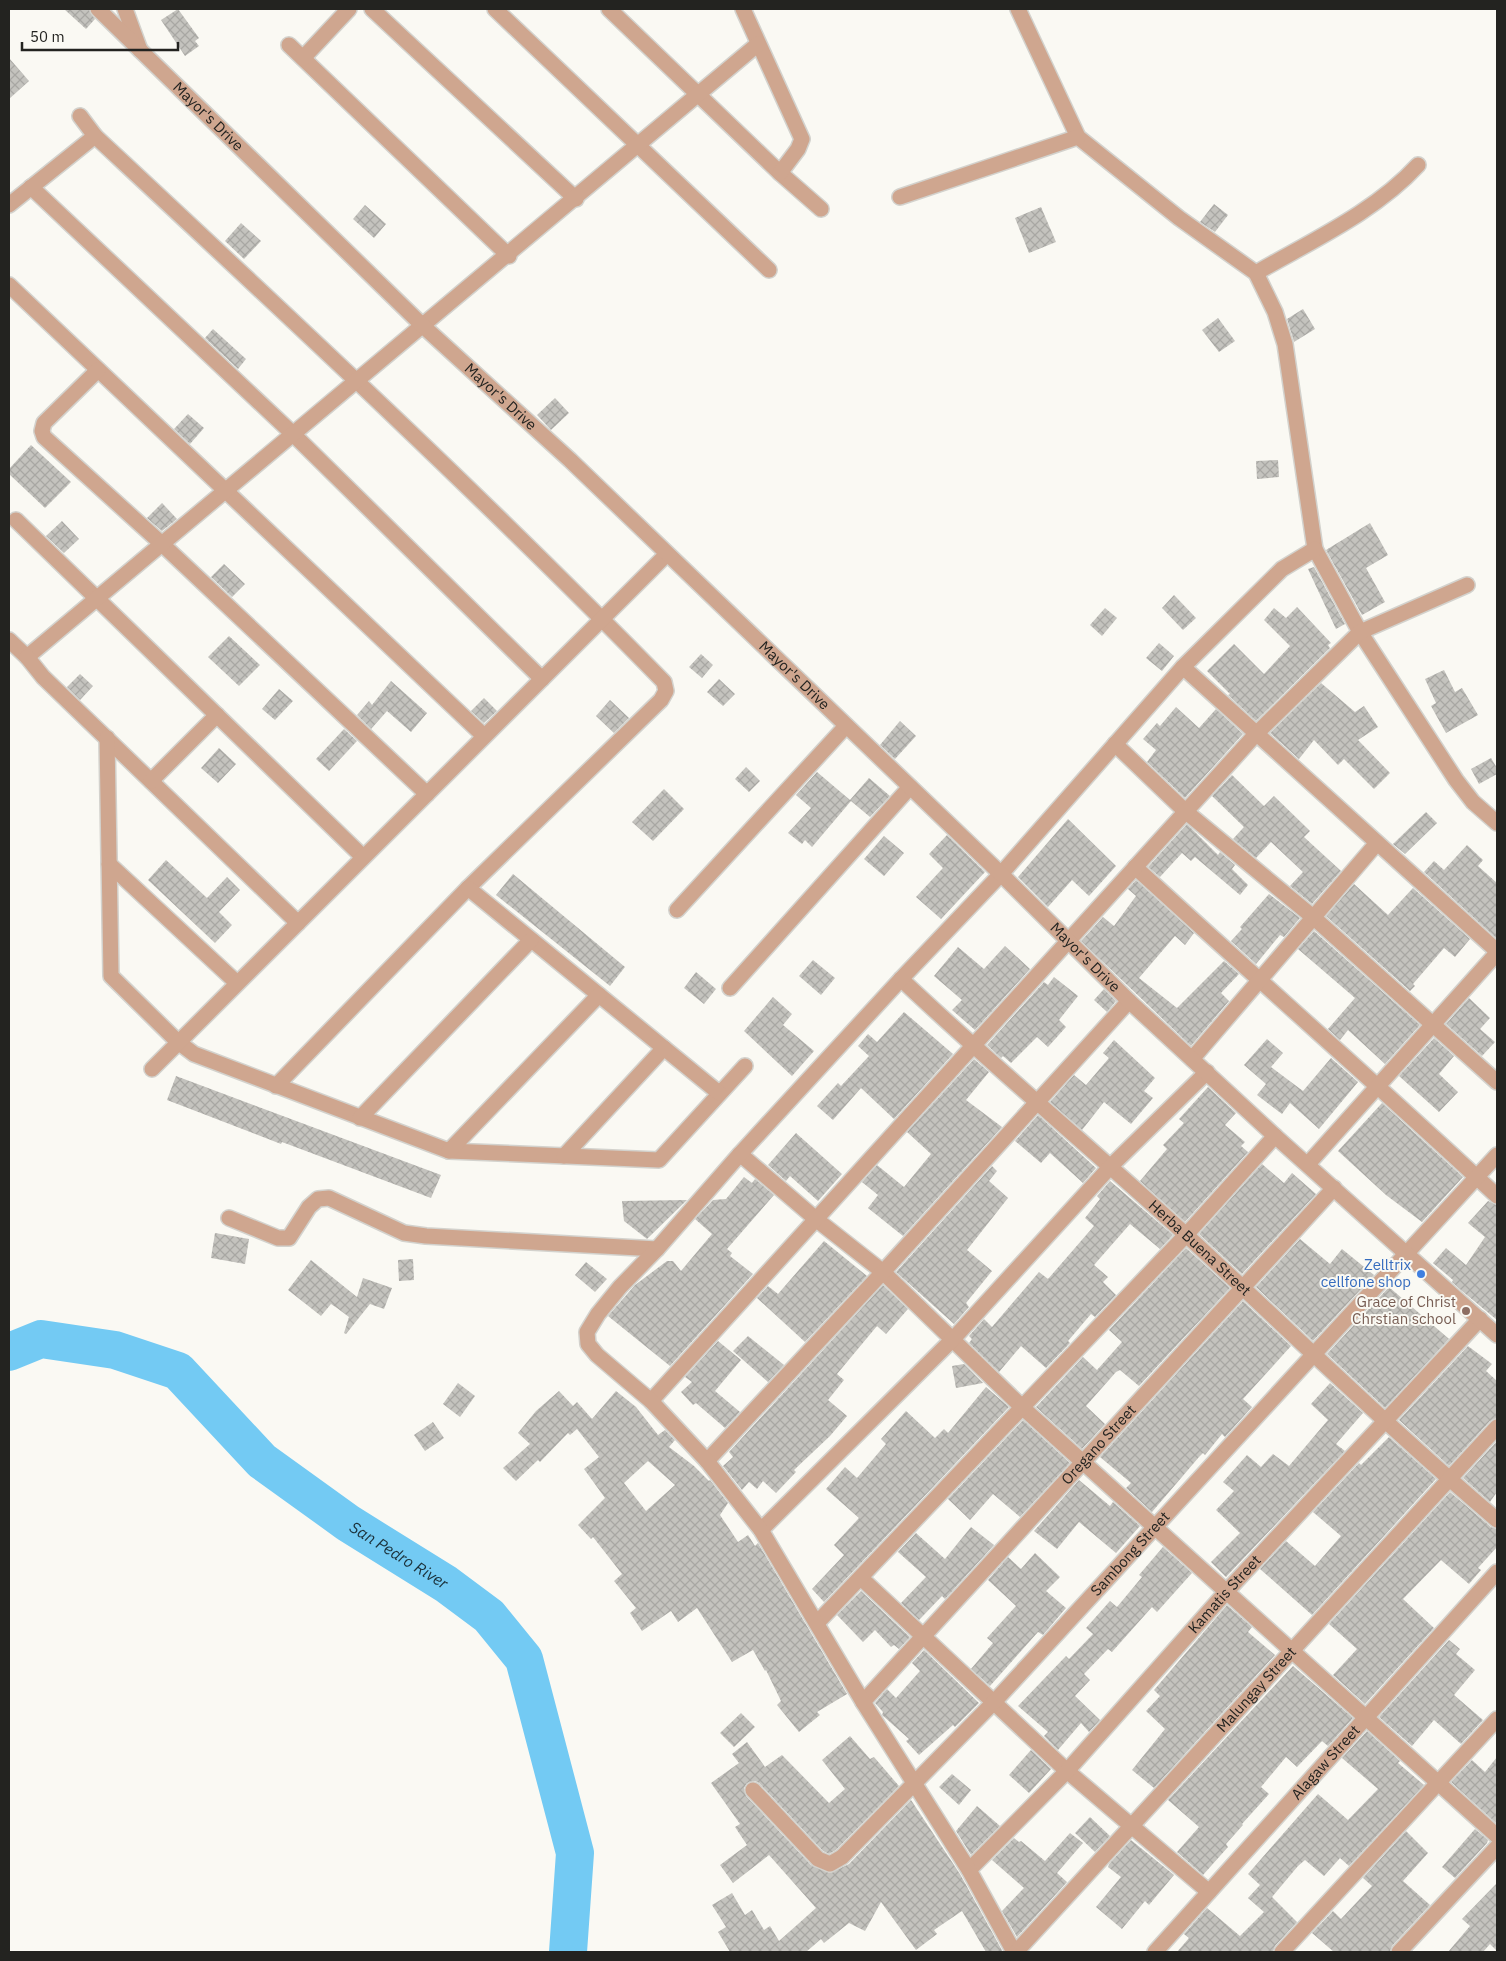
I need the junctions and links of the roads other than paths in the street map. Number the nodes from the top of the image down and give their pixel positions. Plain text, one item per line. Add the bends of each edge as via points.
1 (98, 9) edge
2 (125, 9) edge
3 (350, 9) edge
4 (372, 9) edge
5 (495, 9) edge
6 (609, 9) edge
7 (732, 9) edge
8 (743, 9) edge
9 (1018, 9) edge
10 (750, 26) junction
11 (758, 44) junction
12 (289, 45) dead end
13 (140, 52) junction
14 (303, 58) junction
15 (698, 95) junction
16 (80, 116) dead end
17 (95, 136) junction
18 (1078, 137) junction
19 (638, 146) junction
20 (1418, 165) dead end
21 (780, 173) junction
22 (31, 187) junction
23 (900, 197) dead end
24 (576, 199) junction
25 (9, 205) edge
26 (821, 209) dead end
27 (508, 256) junction
28 (769, 270) dead end
29 (1256, 273) junction
30 (9, 285) edge
31 (423, 326) junction
32 (98, 370) junction
33 (357, 380) junction
34 (293, 434) junction
35 (224, 491) junction
36 (16, 520) dead end
37 (162, 544) junction
38 (1316, 549) junction
39 (667, 554) junction
40 (1467, 585) dead end
41 (96, 598) junction
42 (602, 618) junction
43 (1360, 632) junction
44 (9, 640) edge
45 (27, 657) junction
46 (1183, 667) junction
47 (542, 679) junction
48 (216, 715) junction
49 (846, 726) junction
50 (1256, 734) junction
51 (484, 736) junction
52 (107, 738) junction
53 (1115, 744) junction
54 (151, 781) junction
55 (910, 787) junction
56 (427, 794) junction
57 (1185, 811) junction
58 (1497, 823) edge
59 (1378, 843) junction
60 (363, 857) junction
61 (109, 864) junction
62 (1135, 867) junction
63 (1001, 874) junction
64 (468, 888) junction
65 (677, 910) dead end
66 (1314, 917) junction
67 (298, 923) junction
68 (532, 940) junction
69 (1068, 941) junction
70 (1497, 952) edge
71 (901, 979) junction
72 (1259, 981) junction
73 (238, 984) junction
74 (730, 988) dead end
75 (599, 995) junction
76 (1129, 1001) junction
77 (1434, 1025) junction
78 (178, 1042) junction
79 (973, 1047) junction
80 (664, 1048) junction
81 (1192, 1059) junction
82 (745, 1066) dead end
83 (152, 1069) dead end
84 (1207, 1072) junction
85 (1497, 1082) edge
86 (276, 1086) junction
87 (1379, 1086) junction
88 (719, 1093) junction
89 (1038, 1101) junction
90 (360, 1118) junction
91 (1275, 1136) junction
92 (449, 1152) junction
93 (740, 1154) junction
94 (1497, 1155) edge
95 (564, 1156) junction
96 (1308, 1164) junction
97 (1111, 1166) junction
98 (1477, 1177) junction
99 (1334, 1188) junction
100 (1497, 1196) edge
101 (230, 1218) dead end
102 (817, 1220) junction
103 (1186, 1235) junction
104 (657, 1249) junction
105 (1408, 1252) junction
106 (883, 1272) junction
107 (1243, 1290) junction
108 (1480, 1319) junction
109 (1497, 1335) edge
110 (954, 1338) junction
111 (1314, 1355) junction
112 (651, 1401) junction
113 (1023, 1408) junction
114 (1386, 1420) junction
115 (1497, 1427) edge
116 (706, 1461) junction
117 (1084, 1461) junction
118 (1448, 1478) junction
119 (1497, 1520) edge
120 (1156, 1527) junction
121 (761, 1530) junction
122 (1497, 1572) edge
123 (861, 1578) junction
124 (1227, 1591) junction
125 (818, 1623) junction
126 (924, 1636) junction
127 (1292, 1649) junction
128 (995, 1701) junction
129 (863, 1702) junction
130 (1367, 1717) junction
131 (1497, 1719) edge
132 (1067, 1771) junction
133 (1438, 1783) junction
134 (915, 1784) junction
135 (752, 1790) dead end
136 (1131, 1826) junction
137 (1497, 1836) edge
138 (1497, 1847) edge
139 (969, 1870) junction
140 (1209, 1892) junction
141 (1015, 1952) edge
142 (1155, 1952) edge
143 (1282, 1952) edge
144 (1400, 1952) edge

1 - 13 street, Mayor's Drive
2 - 13 street
3 - 14 street
4 - 24 street
5 - 19 street
6 - 15 street
7 - 10 street
8 - 10 street
9 - 18 street
10 - 11 street
11 - 15 street
11 - 21 street via 802,139
12 - 14 street
13 - 31 street, Mayor's Drive
14 - 27 street
15 - 19 street
15 - 21 street
16 - 17 street
17 - 22 street
17 - 33 street
18 - 23 street
18 - 29 street via 1179,218
19 - 24 street
19 - 28 street
20 - 29 street via 1389,192
21 - 26 street
22 - 25 street
22 - 34 street
24 - 27 street
27 - 31 street
29 - 38 street via 1275,312 1285,344
30 - 32 street
31 - 33 street
31 - 39 street, Mayor's Drive
32 - 35 street
32 - 37 street via 44,423 44,437
33 - 34 street
33 - 42 street
34 - 35 street
34 - 47 street
35 - 37 street
35 - 51 street
36 - 41 street
37 - 41 street
37 - 56 street
38 - 43 street
38 - 46 street via 1282,570
39 - 42 street
39 - 49 street, Mayor's Drive
40 - 43 street
41 - 45 street
41 - 48 street
42 - 47 street
42 - 64 street via 664,682 666,691 661,700
43 - 50 street
43 - 58 street via 1456,780 1473,802
44 - 45 street
45 - 52 street via 43,677
46 - 50 street
46 - 53 street
47 - 51 street
48 - 54 street
48 - 60 street
49 - 55 street, Mayor's Drive
49 - 65 street
50 - 57 street
50 - 59 street
51 - 56 street
52 - 54 street
52 - 61 street
53 - 57 street
53 - 63 street
54 - 67 street
55 - 63 street, Mayor's Drive
55 - 74 street
56 - 60 street
57 - 62 street
57 - 66 street
59 - 66 street
59 - 70 street
60 - 67 street
61 - 73 street
61 - 78 street via 111,976
62 - 69 street
62 - 72 street
63 - 69 street, Mayor's Drive
63 - 71 street
64 - 68 street
64 - 86 street
66 - 72 street
66 - 77 street
67 - 73 street
68 - 75 street
68 - 90 street
69 - 76 street, Mayor's Drive
69 - 79 street
70 - 77 street
71 - 79 street, Herba Buena Street
71 - 93 street
72 - 81 street
72 - 87 street
73 - 78 street
75 - 80 street
75 - 92 street
76 - 81 street, Mayor's Drive
76 - 89 street
77 - 85 street
77 - 87 street
78 - 83 street
78 - 86 street via 194,1054
79 - 89 street, Herba Buena Street
79 - 102 street
80 - 88 street
80 - 95 street
81 - 84 street, Mayor's Drive
82 - 88 street
84 - 91 street, Mayor's Drive
84 - 97 street
86 - 90 street
87 - 96 street
87 - 98 street
88 - 95 street via 659,1160
89 - 97 street, Herba Buena Street
89 - 106 street
90 - 92 street
91 - 96 street, Mayor's Drive
91 - 103 street
92 - 95 street
93 - 102 street
93 - 104 street
94 - 98 street, Sambong Street
96 - 99 street, Mayor's Drive
97 - 103 street, Herba Buena Street
97 - 110 street
98 - 100 street
98 - 105 street, Sambong Street
99 - 105 street, Mayor's Drive
99 - 107 street, Oregano Street
101 - 104 street via 278,1238 289,1238 309,1207 318,1199 329,1198 404,1233
102 - 106 street
102 - 112 street
103 - 107 street, Herba Buena Street
103 - 113 street
104 - 112 street via 620,1287 587,1332 588,1344 597,1355
105 - 108 street, Mayor's Drive
105 - 111 street, Sambong Street
106 - 110 street
106 - 116 street
107 - 111 street, Herba Buena Street
107 - 117 street, Oregano Street
108 - 109 street, Mayor's Drive
108 - 114 street, Kamatis Street
110 - 113 street
110 - 121 street
111 - 114 street, Herba Buena Street
111 - 120 street, Sambong Street
112 - 116 street
113 - 117 street
113 - 123 street
114 - 118 street, Herba Buena Street
114 - 124 street, Kamatis Street
115 - 118 street, Malungay Street
116 - 121 street
117 - 120 street
117 - 126 street, Oregano Street
118 - 119 street, Herba Buena Street
118 - 127 street, Malungay Street
120 - 124 street
120 - 128 street, Sambong Street
121 - 125 street
122 - 130 street, Alagaw Street
123 - 125 street
123 - 126 street
124 - 127 street
124 - 132 street, Kamatis Street
125 - 129 street
126 - 128 street
126 - 129 street, Oregano Street
127 - 130 street
127 - 136 street, Malungay Street
128 - 132 street
128 - 134 street, Sambong Street
129 - 134 street
130 - 133 street
130 - 140 street, Alagaw Street
131 - 133 street
132 - 136 street
132 - 139 street, Kamatis Street
133 - 137 street
133 - 143 street
134 - 135 street, Sambong Street via 842,1857 830,1864 818,1859
134 - 139 street
136 - 140 street
136 - 141 street, Malungay Street
138 - 144 street
139 - 141 street
140 - 142 street, Alagaw Street

